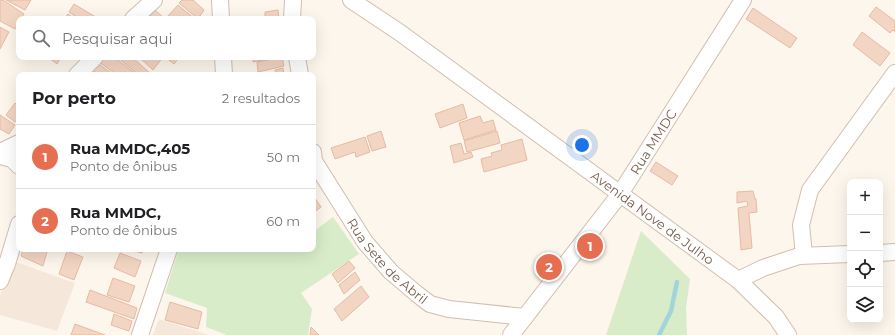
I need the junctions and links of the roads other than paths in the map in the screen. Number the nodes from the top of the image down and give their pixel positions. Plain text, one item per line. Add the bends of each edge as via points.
1 (154, 0) edge
2 (220, 0) edge
3 (293, 0) edge
4 (351, 0) edge
5 (743, 0) edge
6 (136, 16) edge
7 (221, 16) edge
8 (292, 16) edge
9 (92, 60) edge
10 (223, 60) edge
11 (298, 60) edge
12 (80, 72) edge
13 (224, 72) edge
14 (300, 72) edge
15 (895, 73) edge
16 (16, 144) edge
17 (0, 152) edge
18 (0, 156) edge
19 (16, 163) edge
20 (316, 164) edge
21 (620, 194) junction
22 (16, 234) edge
23 (168, 252) edge
24 (883, 252) edge
25 (895, 252) edge
26 (847, 254) edge
27 (804, 256) junction
28 (738, 280) junction
29 (0, 281) edge
30 (526, 317) junction
31 (140, 335) edge
32 (511, 335) edge
33 (788, 335) edge

1 - 6 street
2 - 7 street
3 - 8 street
4 - 21 street, Avenida Nove de Julho via 399,32
5 - 21 street, Rua MMDC
9 - 12 street
10 - 13 street
11 - 14 street
15 - 27 street via 810,190 801,225
16 - 17 street
18 - 19 street via 12,159
20 - 30 street, Rua Sete de Abril via 365,242 391,272 430,304 449,309
21 - 28 street, Avenida Nove de Julho
21 - 30 street, Rua MMDC
22 - 29 street
23 - 31 street
24 - 25 street
26 - 27 street
27 - 28 street via 763,268
28 - 33 street, Avenida Nove de Julho via 776,317
30 - 32 street, Rua MMDC

